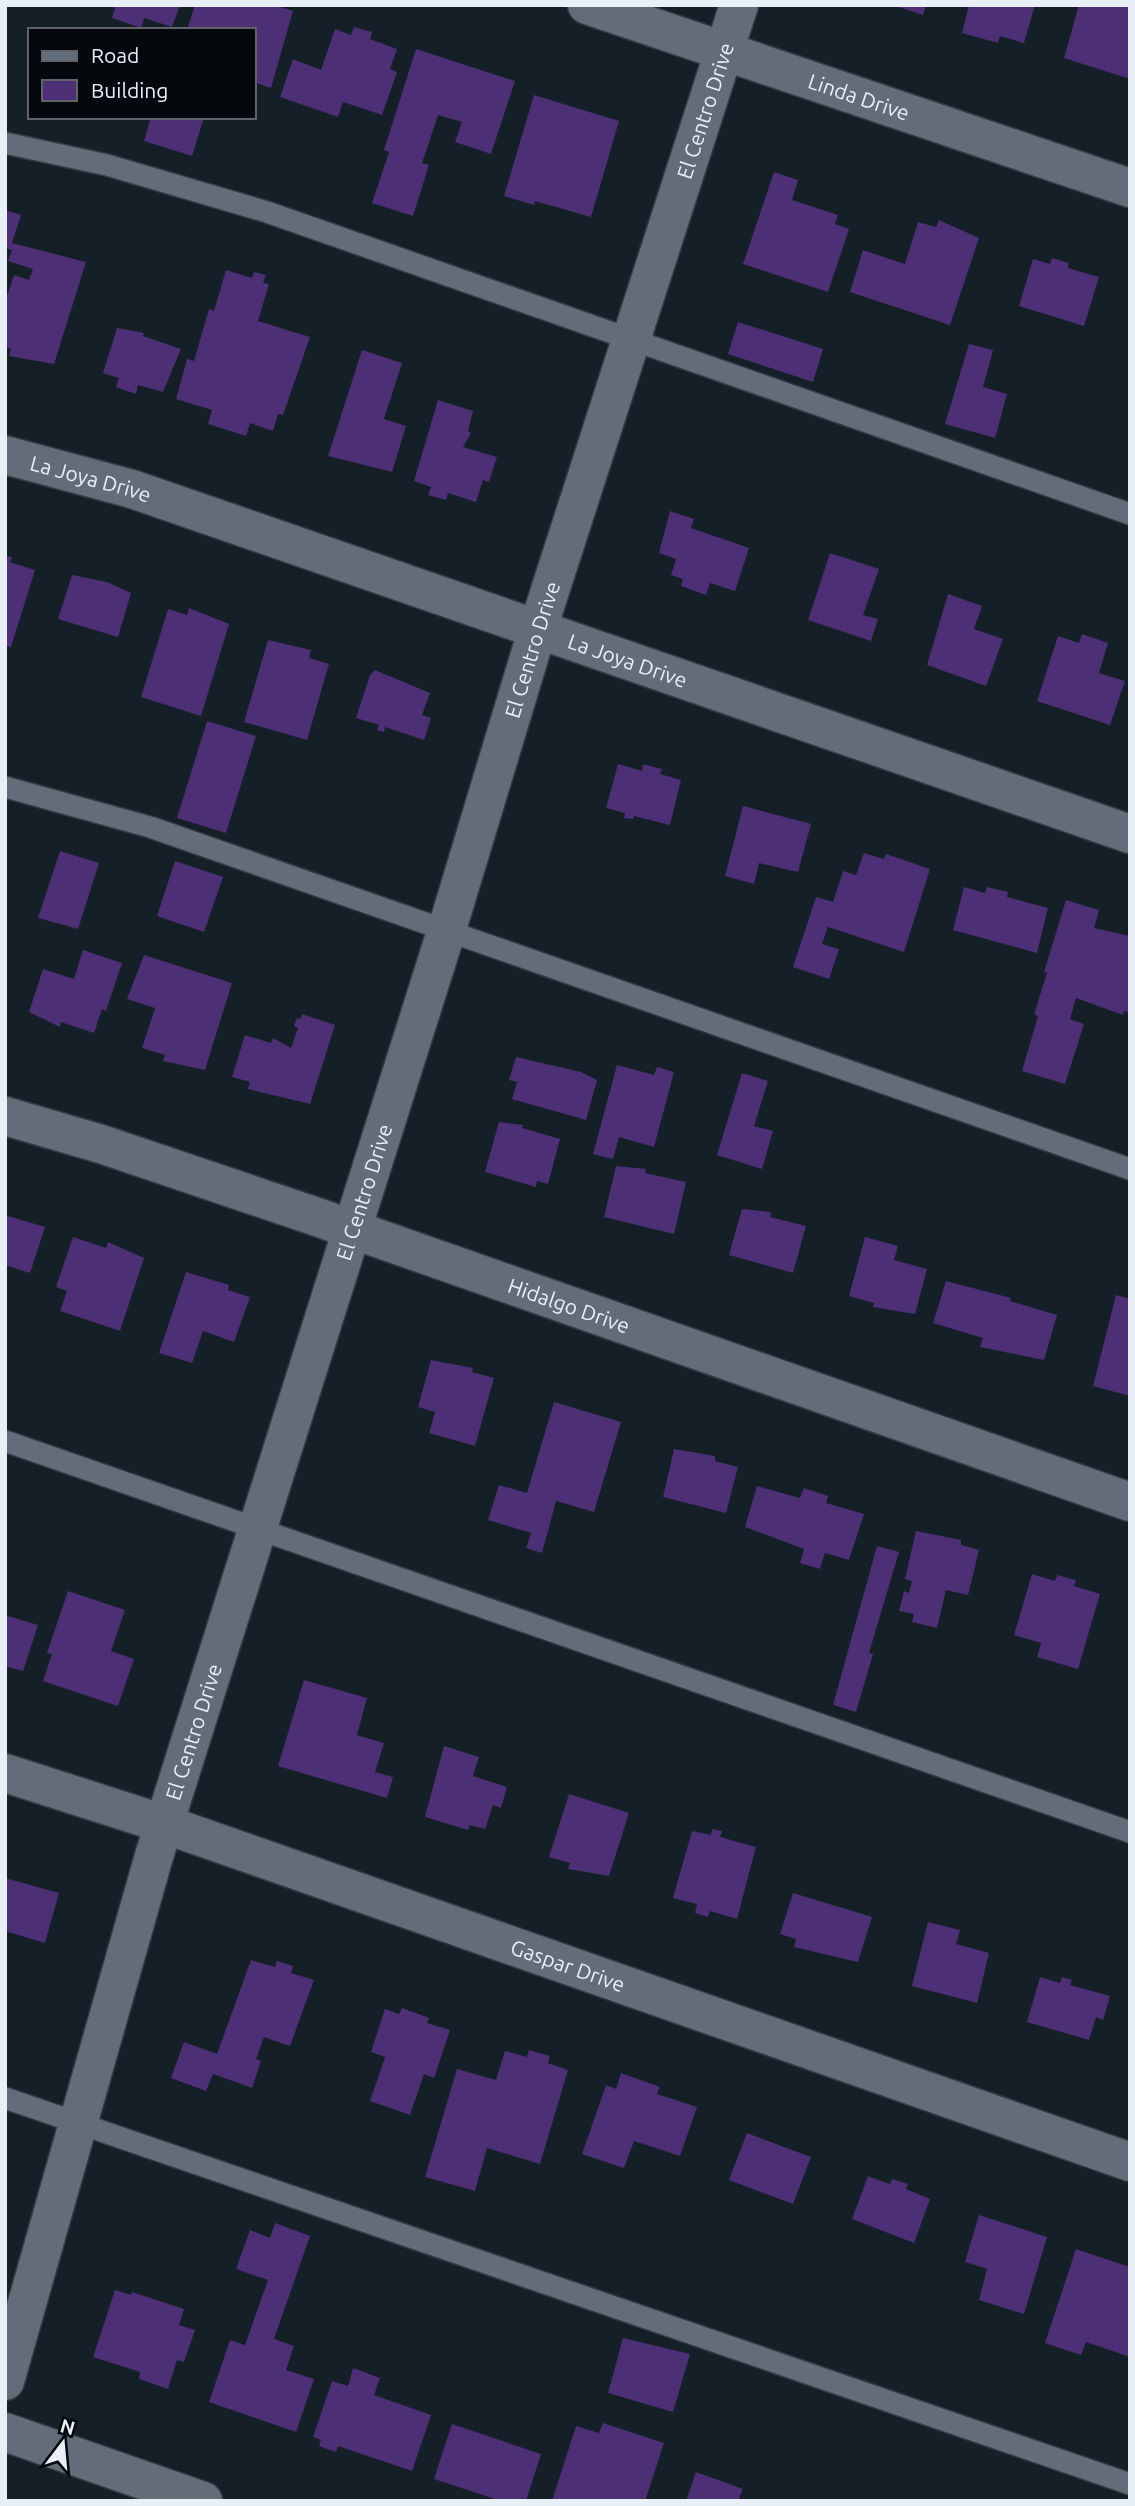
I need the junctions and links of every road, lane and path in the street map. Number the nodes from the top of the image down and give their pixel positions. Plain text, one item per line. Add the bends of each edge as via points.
1 (587, 5) edge
2 (739, 5) edge
3 (724, 52) junction
4 (5, 143) edge
5 (1130, 188) edge
6 (629, 341) junction
7 (5, 455) edge
8 (1130, 514) edge
9 (538, 628) junction
10 (5, 787) edge
11 (1130, 834) edge
12 (447, 929) junction
13 (5, 1116) edge
14 (1130, 1169) edge
15 (353, 1230) junction
16 (5, 1441) edge
17 (1130, 1502) edge
18 (258, 1528) junction
19 (5, 1773) edge
20 (164, 1825) junction
21 (1130, 1832) edge
22 (5, 2098) edge
23 (79, 2122) junction
24 (1130, 2162) edge
25 (5, 2381) edge
26 (5, 2432) edge
27 (1130, 2484) edge
28 (203, 2501) edge

1 - 3 street, Linda Drive
2 - 3 street, El Centro Drive
3 - 5 street, Linda Drive
3 - 6 street, El Centro Drive
4 - 6 lane via 107,165 267,212
6 - 8 lane
6 - 9 street, El Centro Drive
7 - 9 street, La Joya Drive via 132,489
9 - 11 street, La Joya Drive
9 - 12 street, El Centro Drive
10 - 12 lane via 150,828
12 - 14 lane
12 - 15 street, El Centro Drive
13 - 15 street, Hidalgo Drive
15 - 17 street, Hidalgo Drive
15 - 18 street, El Centro Drive
16 - 18 lane
18 - 20 street, El Centro Drive
18 - 21 lane
19 - 20 street, Gaspar Drive
20 - 23 street, El Centro Drive
20 - 24 street, Gaspar Drive
22 - 23 lane
23 - 25 street, El Centro Drive
23 - 27 lane
26 - 28 street

